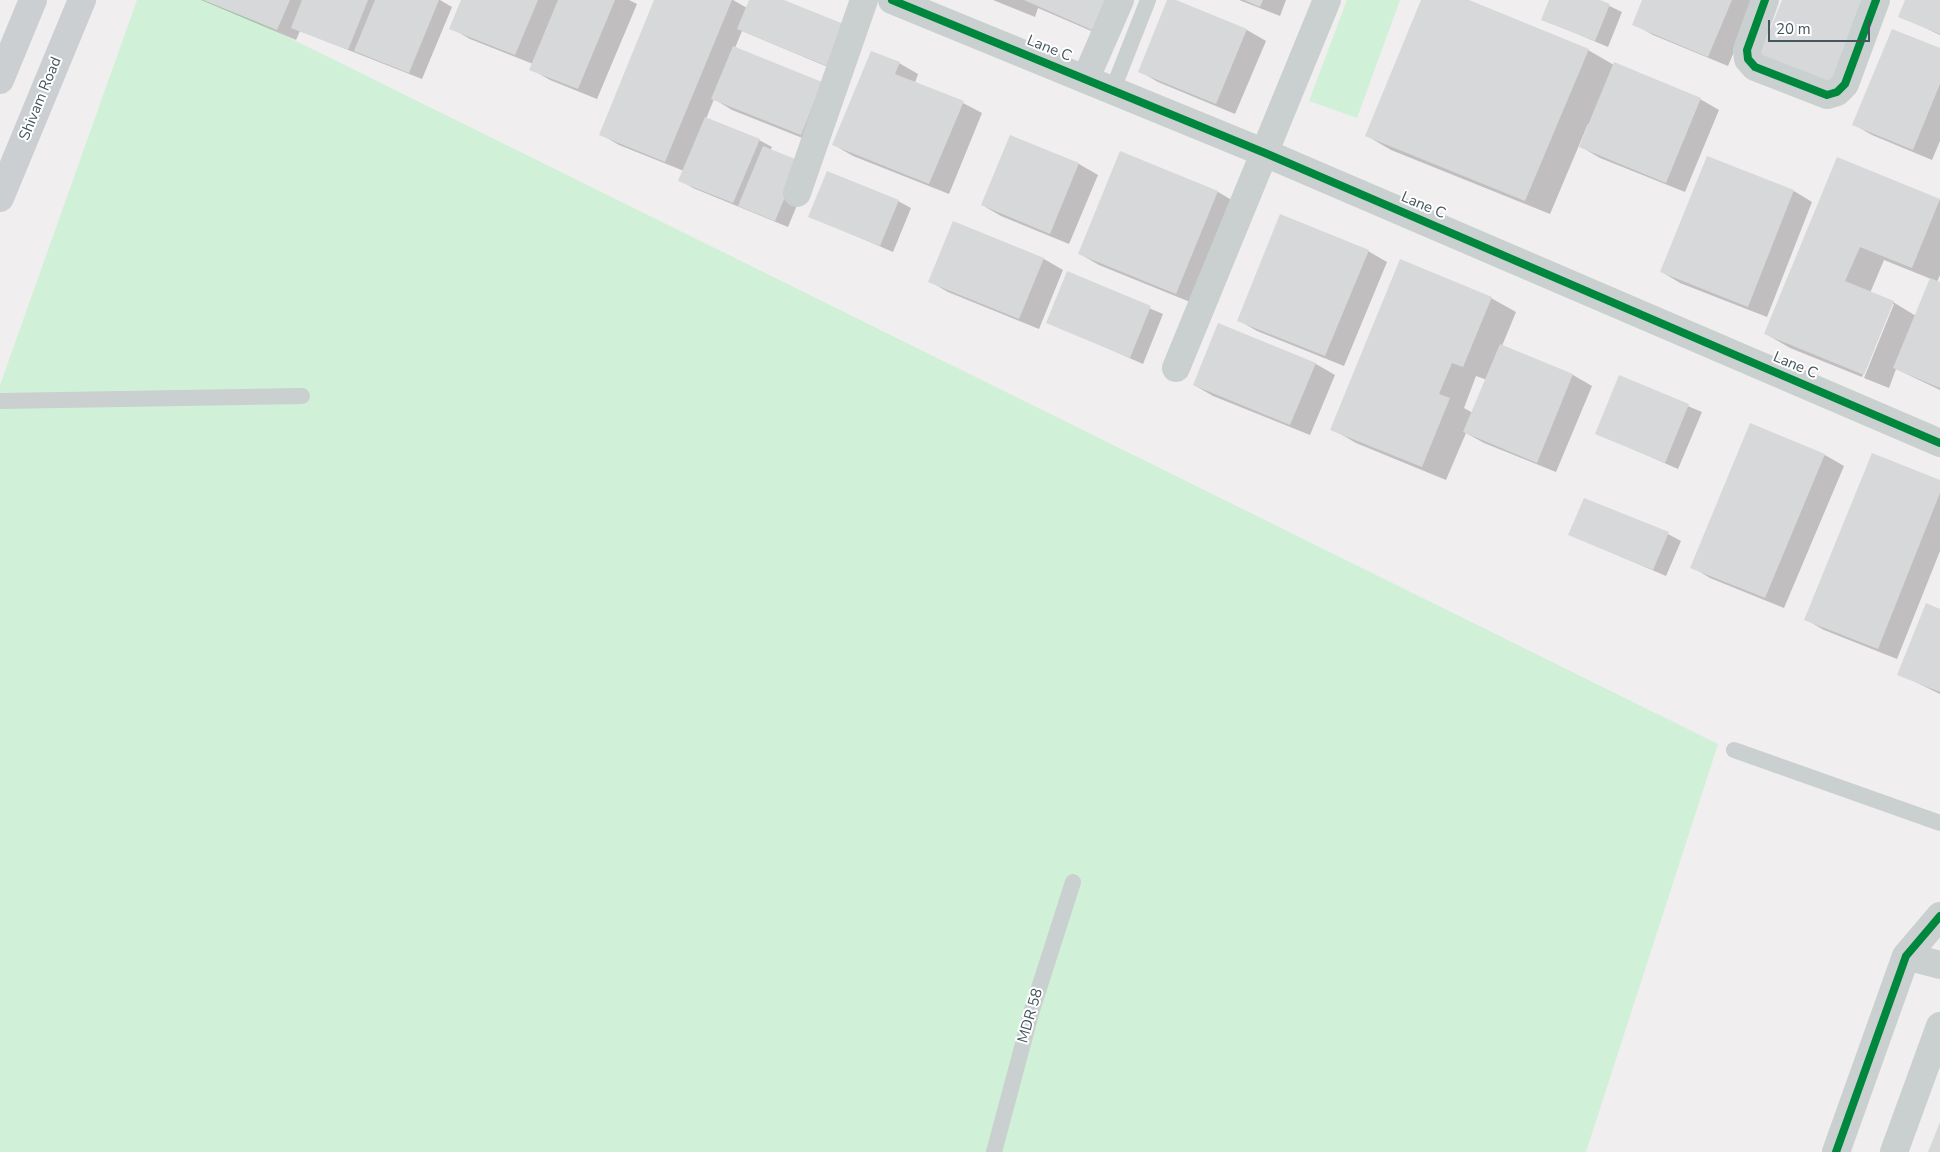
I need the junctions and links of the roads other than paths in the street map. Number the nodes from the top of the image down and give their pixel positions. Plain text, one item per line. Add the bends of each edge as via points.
1 (33, 0) edge
2 (82, 0) edge
3 (864, 0) edge
4 (892, 0) edge
5 (1120, 0) edge
6 (1148, 0) edge
7 (1327, 0) edge
8 (1765, 0) edge
9 (1876, 0) edge
10 (1086, 78) junction
11 (0, 80) edge
12 (1112, 89) junction
13 (1265, 152) junction
14 (797, 193) dead end
15 (0, 198) edge
16 (1176, 368) dead end
17 (302, 396) dead end
18 (0, 401) edge
19 (1940, 443) edge
20 (1734, 750) dead end
21 (1940, 823) edge
22 (1073, 882) dead end
23 (1940, 916) edge
24 (1906, 956) junction
25 (1940, 965) edge
26 (1940, 1026) edge
27 (994, 1152) edge
28 (1836, 1152) edge
29 (1894, 1152) edge

1 - 11 main road
2 - 15 main road, Shivam Road
3 - 14 street
4 - 10 street, Lane C
5 - 10 street
6 - 12 lane
7 - 13 street
8 - 9 street via 1747,50 1748,59 1755,67 1827,95 1837,92 1845,84
10 - 12 street, Lane C
12 - 13 street, Lane C
13 - 16 street
13 - 19 street, Lane C
17 - 18 lane
20 - 21 lane
22 - 27 lane, MDR 58 via 1032,1010
23 - 24 street
24 - 25 street
24 - 28 street
26 - 29 street

